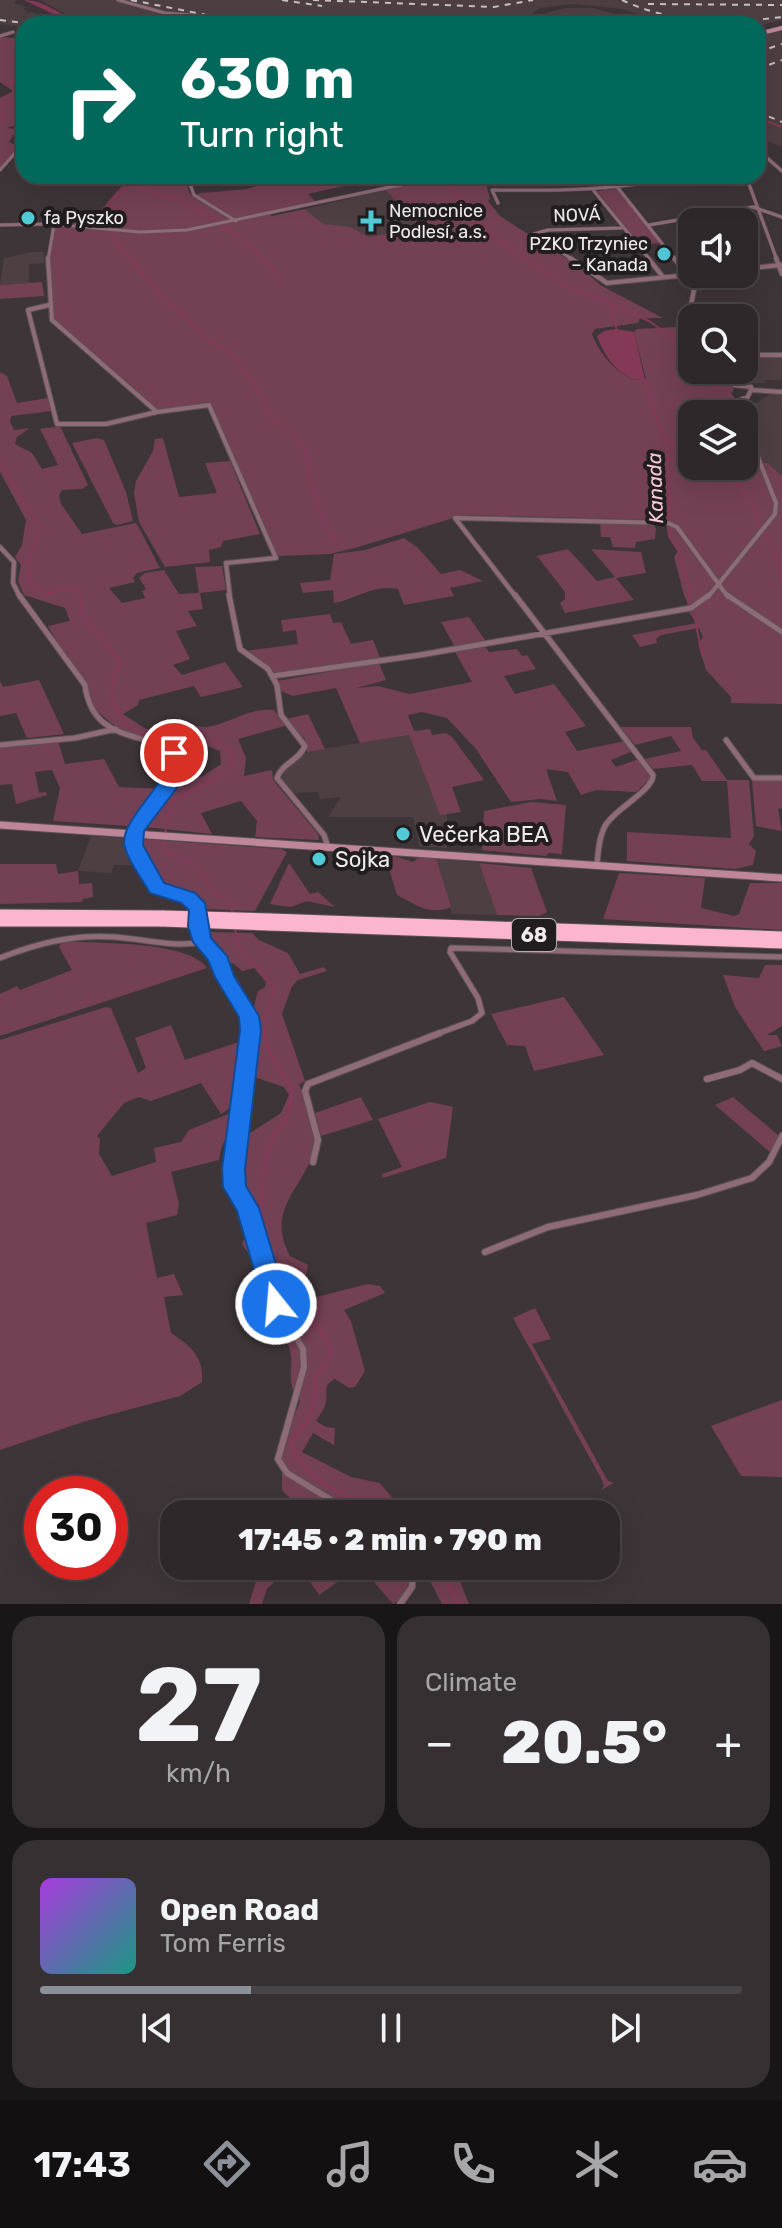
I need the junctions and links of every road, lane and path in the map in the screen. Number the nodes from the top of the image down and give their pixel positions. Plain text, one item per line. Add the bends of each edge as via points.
1 (118, 0) edge
2 (203, 16) edge
3 (13, 32) dead end
4 (0, 36) edge
5 (16, 152) edge
6 (766, 157) edge
7 (0, 170) edge
8 (782, 171) edge
9 (190, 184) edge
10 (407, 184) edge
11 (603, 184) edge
12 (638, 184) edge
13 (749, 184) edge
14 (618, 188) junction
15 (606, 189) junction
16 (594, 191) junction
17 (498, 203) dead end
18 (758, 208) junction
19 (782, 217) edge
20 (678, 220) edge
21 (238, 221) junction
22 (0, 225) edge
23 (54, 225) junction
24 (648, 225) junction
25 (622, 228) junction
26 (678, 262) edge
27 (780, 265) edge
28 (758, 267) edge
29 (782, 274) edge
30 (678, 276) edge
31 (664, 278) junction
32 (49, 305) junction
33 (758, 355) edge
34 (782, 355) edge
35 (733, 384) edge
36 (751, 390) junction
37 (782, 392) edge
38 (742, 400) edge
39 (157, 412) junction
40 (758, 457) edge
41 (0, 547) edge
42 (719, 584) junction
43 (782, 632) edge
44 (544, 633) junction
45 (273, 676) junction
46 (117, 729) junction
47 (726, 740) dead end
48 (0, 745) edge
49 (782, 778) edge
50 (0, 825) edge
51 (134, 834) junction
52 (328, 847) junction
53 (597, 865) junction
54 (782, 878) edge
55 (0, 914) edge
56 (163, 918) junction
57 (0, 922) edge
58 (269, 922) junction
59 (782, 936) edge
60 (202, 942) junction
61 (782, 944) edge
62 (782, 957) edge
63 (0, 958) edge
64 (707, 1079) dead end
65 (782, 1079) edge
66 (782, 1136) edge
67 (313, 1162) dead end
68 (485, 1252) dead end
69 (331, 1500) edge
70 (415, 1580) edge
71 (400, 1604) edge

1 - 2 street via 165,13
3 - 4 street
5 - 7 street
6 - 8 street
9 - 21 street via 194,195
10 - 21 street
11 - 15 street
12 - 14 street
13 - 18 street
14 - 15 street
14 - 24 street
15 - 16 street
16 - 17 street via 492,190
16 - 25 street
18 - 19 street
18 - 27 street
20 - 24 street
21 - 23 street via 157,232
22 - 23 street
23 - 32 street via 47,251
24 - 26 street
25 - 31 street
25 - 31 street, NOVÁ via 534,234 605,283
27 - 28 street
27 - 29 street
30 - 31 street
32 - 39 street via 52,320
32 - 39 street via 28,310 57,424 106,424
33 - 34 street
35 - 36 street
36 - 37 street
36 - 38 street
39 - 45 street via 209,405 276,558 226,563 224,569 240,649
40 - 42 street via 776,503 775,514
41 - 46 street via 14,562 13,583 24,606 85,685 91,710
42 - 43 street via 736,605
42 - 44 street via 691,608
42 - 44 street via 677,527 668,523 455,518
44 - 45 street
44 - 53 street via 654,780 605,822
45 - 52 street via 281,715 305,746 277,778
46 - 48 street
46 - 51 street via 170,749 179,763 165,793
47 - 49 street via 754,778
50 - 51 main road
51 - 52 main road
51 - 60 street via 134,845 160,891 188,898 199,908
52 - 53 main road
53 - 54 main road
55 - 56 highway, 68
56 - 57 highway, 68
56 - 58 highway, 68, bridge
58 - 59 highway, 68
58 - 61 highway, 68
60 - 63 street via 66,936
60 - 69 street via 217,956 249,1016 234,1187 247,1208 276,1304 303,1349 304,1367 278,1459 287,1473
62 - 67 street via 451,948 482,1013 308,1084 305,1091 318,1140
64 - 65 street via 752,1063
66 - 68 street via 769,1162 752,1178 548,1227
70 - 71 street

